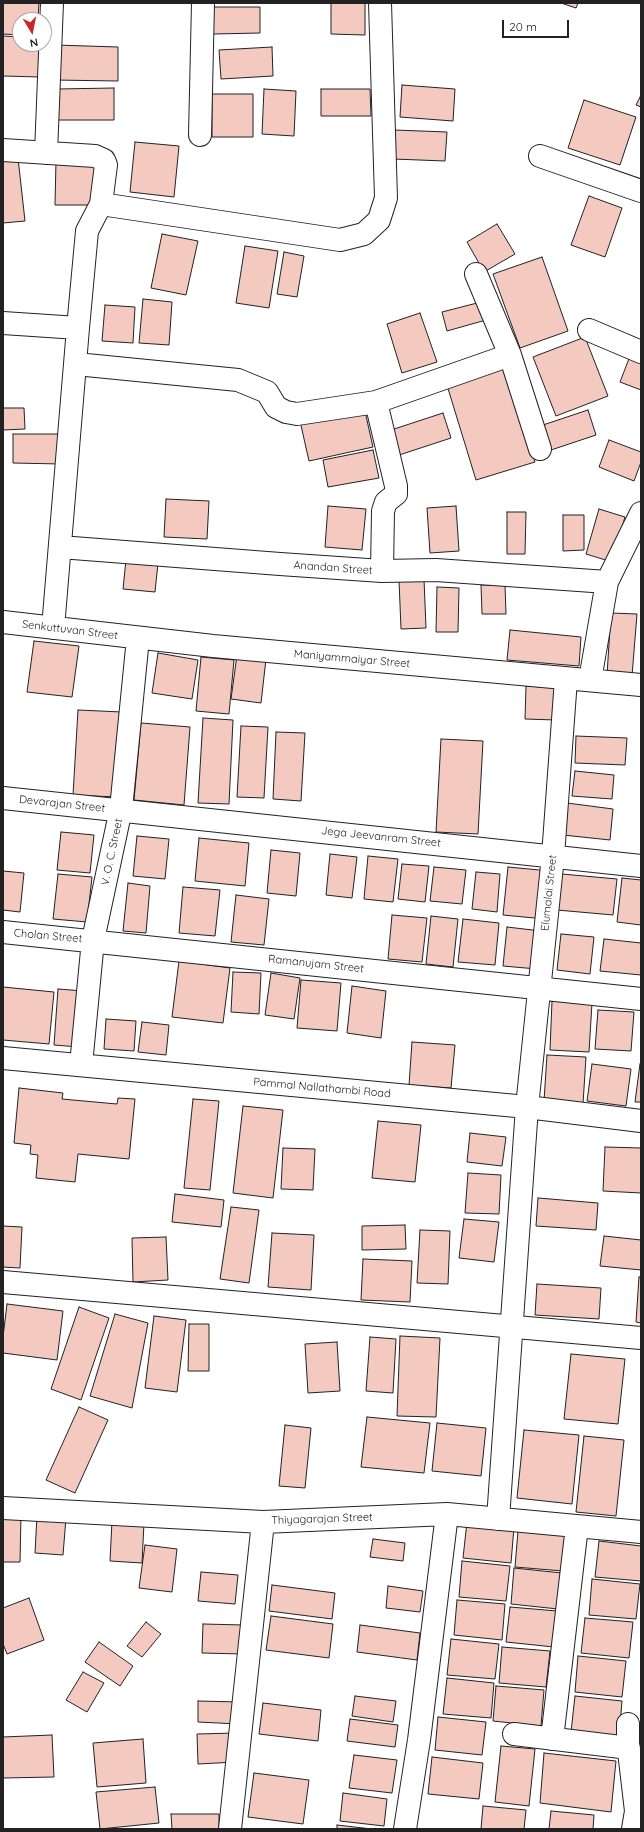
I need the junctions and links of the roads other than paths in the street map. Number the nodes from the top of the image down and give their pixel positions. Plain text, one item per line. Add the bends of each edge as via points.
1 (52, 3) edge
2 (203, 3) edge
3 (380, 3) edge
4 (200, 135) dead end
5 (3, 150) edge
6 (46, 153) junction
7 (540, 156) dead end
8 (641, 191) edge
9 (101, 204) junction
10 (476, 274) dead end
11 (3, 323) edge
12 (78, 328) junction
13 (589, 330) dead end
14 (641, 352) edge
15 (510, 355) junction
16 (76, 364) junction
17 (376, 402) junction
18 (540, 448) dead end
19 (641, 513) edge
20 (60, 547) junction
21 (382, 571) junction
22 (607, 582) junction
23 (3, 622) edge
24 (53, 628) junction
25 (138, 638) junction
26 (566, 679) junction
27 (590, 680) junction
28 (641, 685) edge
29 (3, 798) edge
30 (121, 809) junction
31 (554, 856) junction
32 (641, 866) edge
33 (3, 932) edge
34 (93, 940) junction
35 (539, 988) junction
36 (641, 999) edge
37 (3, 1058) edge
38 (81, 1066) junction
39 (527, 1108) junction
40 (641, 1121) edge
41 (3, 1282) edge
42 (512, 1327) junction
43 (641, 1338) edge
44 (3, 1508) edge
45 (447, 1514) junction
46 (498, 1519) junction
47 (263, 1522) junction
48 (577, 1526) junction
49 (641, 1532) edge
50 (628, 1724) dead end
51 (514, 1734) dead end
52 (552, 1739) junction
53 (629, 1748) junction
54 (636, 1817) edge
55 (230, 1829) edge
56 (405, 1829) edge

1 - 6 street
2 - 4 street
3 - 9 street via 386,198 379,220 364,234 340,240
5 - 6 street
6 - 9 street via 95,156 104,160 106,165
7 - 8 street
9 - 12 street via 87,231
10 - 15 street
11 - 12 street
12 - 16 street
13 - 14 street
15 - 17 street
15 - 18 street
16 - 17 street via 238,380 268,392 276,406 286,412 297,414
16 - 20 street
17 - 21 street via 396,486 396,494 386,502 383,511
19 - 22 street
20 - 21 street, Anandan Street
20 - 24 street
21 - 22 street, Anandan Street via 436,570
22 - 27 street
23 - 24 street, Senkuttuvan Street
24 - 25 street, Senkuttuvan Street
25 - 26 street, Maniyammaiyar Street
25 - 30 street, V. O. C. Street
26 - 27 street, Maniyammaiyar Street
26 - 31 street, Elumalai Street
27 - 28 street, Maniyammaiyar Street
29 - 30 street, Devarajan Street
30 - 31 street, Jega Jeevanram Street
30 - 34 street, V. O. C. Street
31 - 32 street, Jega Jeevanram Street
31 - 35 street, Elumalai Street
33 - 34 street, Cholan Street
34 - 35 street, Ramanujam Street
34 - 38 street, V. O. C. Street
35 - 36 street, Ramanujam Street
35 - 39 street, Elumalai Street
37 - 38 street, Pammal Nallathambi Road
38 - 39 street, Pammal Nallathambi Road
39 - 40 street, Pammal Nallathambi Road
39 - 42 street, Elumalai Street
41 - 42 street
42 - 43 street
42 - 46 street, Elumalai Street
44 - 47 street, Thiyagarajan Street
45 - 46 street, Thiyagarajan Street
45 - 47 street, Thiyagarajan Street
45 - 56 street via 419,1740
46 - 48 street, Thiyagarajan Street
47 - 55 street
48 - 49 street, Thiyagarajan Street
48 - 52 street
50 - 53 street
51 - 52 street
52 - 53 street
53 - 54 street

